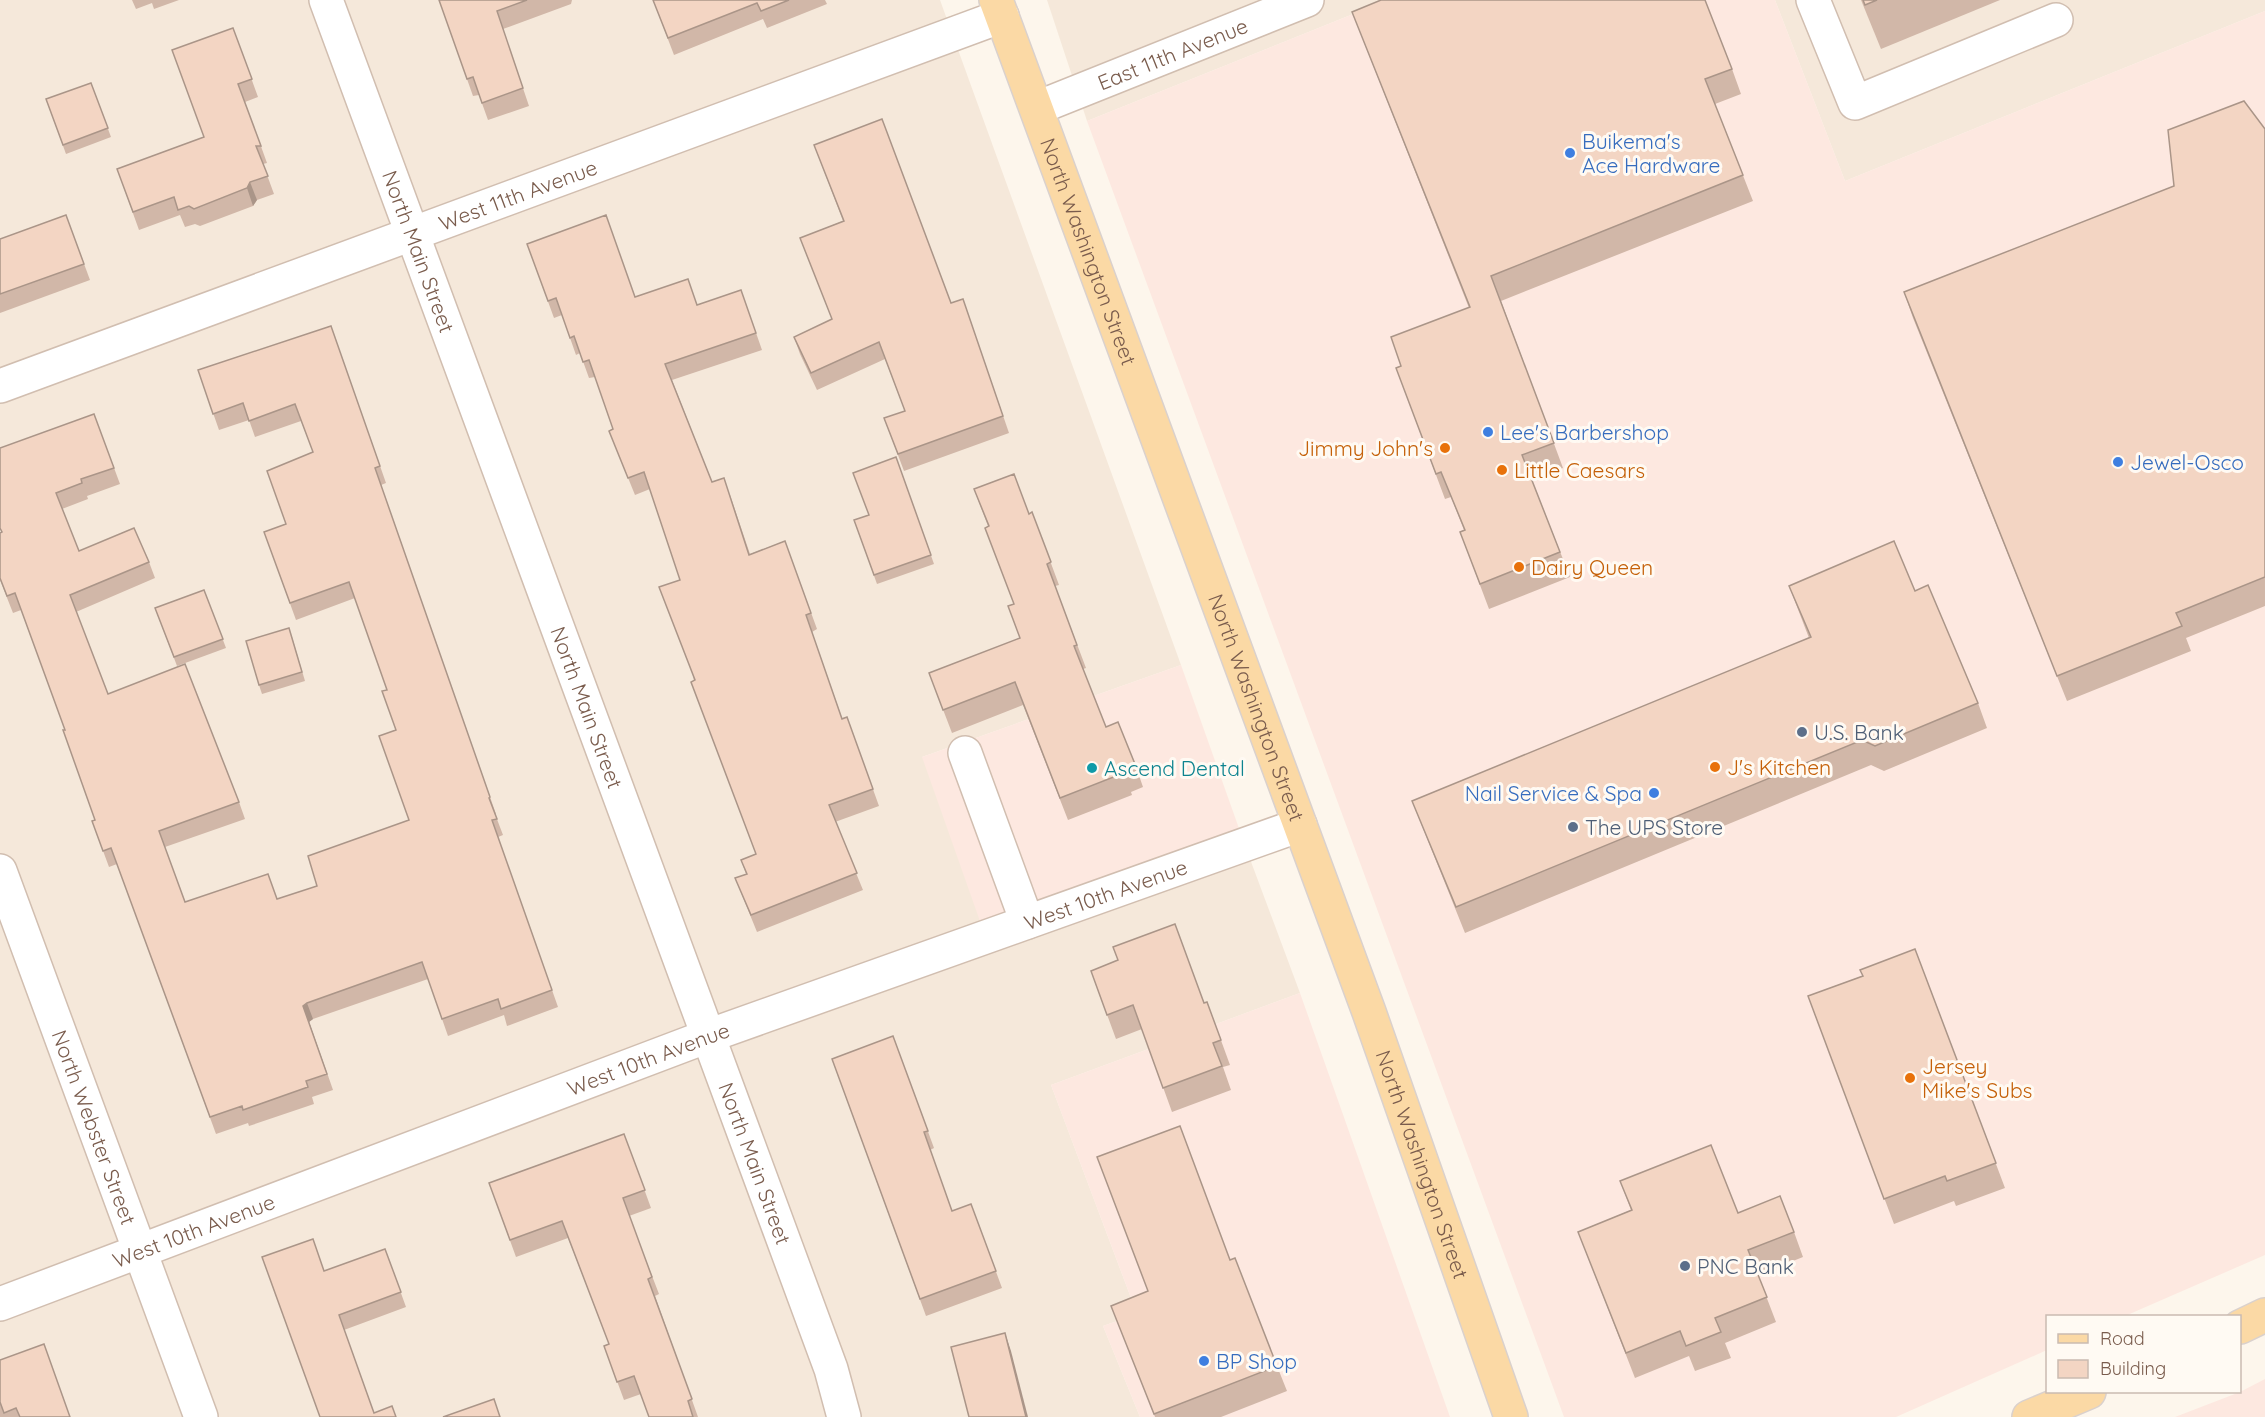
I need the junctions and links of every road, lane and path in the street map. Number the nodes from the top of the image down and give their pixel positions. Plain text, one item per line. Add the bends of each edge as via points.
1 (326, 0) edge
2 (1307, 0) edge
3 (1813, 0) edge
4 (999, 8) edge
5 (2056, 20) dead end
6 (1037, 108) junction
7 (413, 232) junction
8 (0, 386) edge
9 (965, 753) dead end
10 (1300, 825) junction
11 (0, 871) edge
12 (1027, 922) junction
13 (708, 1036) junction
14 (140, 1252) junction
15 (0, 1304) edge
16 (2265, 1316) edge
17 (2241, 1326) edge
18 (2087, 1393) edge
19 (201, 1417) edge
20 (844, 1417) edge
21 (1511, 1417) edge
22 (2029, 1417) edge

1 - 7 street, North Main Street
2 - 6 street, East 11th Avenue
3 - 5 street via 1855,103
4 - 6 main road, North Washington Street
4 - 7 street, West 11th Avenue
6 - 10 main road, North Washington Street
7 - 8 street, West 11th Avenue
7 - 13 street, North Main Street
9 - 12 street
10 - 12 street, West 10th Avenue
10 - 21 main road, North Washington Street
11 - 14 street, North Webster Street
12 - 13 street, West 10th Avenue
13 - 14 street, West 10th Avenue
13 - 20 street, North Main Street via 827,1358
14 - 15 street, West 10th Avenue
14 - 19 street, North Webster Street
16 - 17 main road
18 - 22 main road

